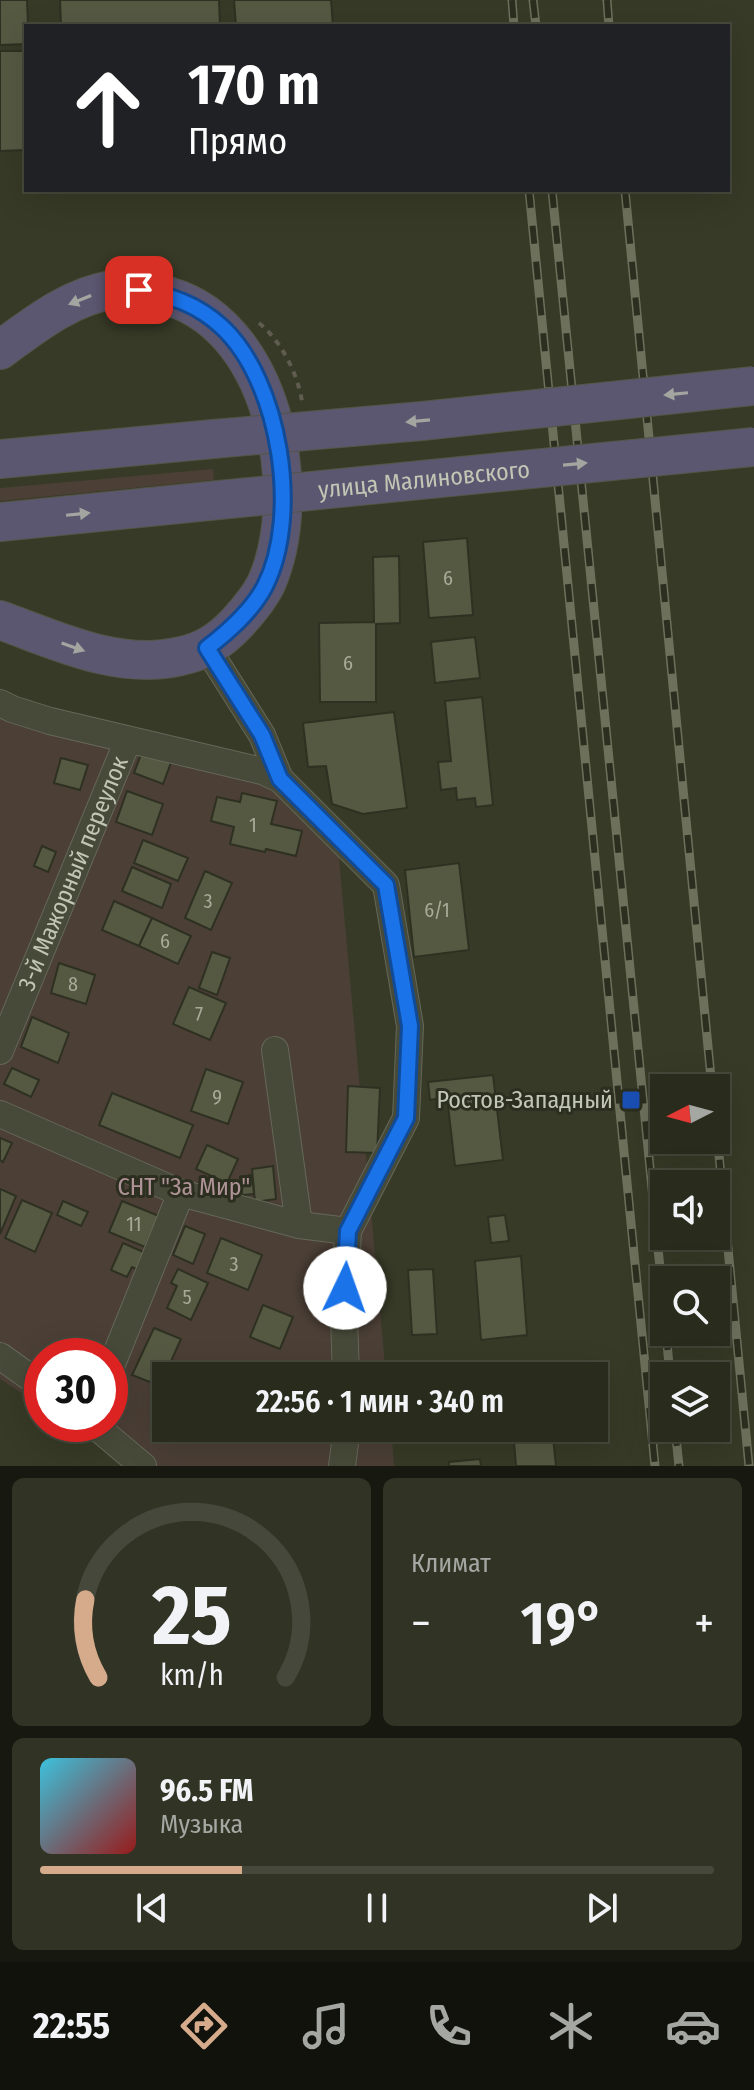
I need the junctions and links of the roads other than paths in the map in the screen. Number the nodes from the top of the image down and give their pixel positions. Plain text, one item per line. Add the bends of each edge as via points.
1 (0, 350) edge
2 (754, 386) edge
3 (754, 447) edge
4 (0, 459) edge
5 (0, 522) edge
6 (0, 620) edge
7 (207, 648) junction
8 (0, 703) edge
9 (128, 740) junction
10 (280, 779) junction
11 (275, 1050) dead end
12 (0, 1051) edge
13 (0, 1114) edge
14 (181, 1193) junction
15 (299, 1225) junction
16 (348, 1231) junction
17 (123, 1338) edge
18 (0, 1356) edge
19 (346, 1362) edge
20 (24, 1373) edge
21 (114, 1442) edge
22 (345, 1442) edge
23 (143, 1466) edge
24 (342, 1466) edge

7 -> 1 highway via 247,612 265,586 280,533 281,465 273,421 239,348 197,308 170,296 113,290 63,307
2 -> 4 highway, bridge
5 -> 3 highway, улица Малиновского, bridge
6 -> 7 highway via 120,659 150,661
7 - 10 street via 262,735
8 - 9 street
9 - 10 street
9 - 12 street, 3-й Мажорный переулок
10 - 16 street via 386,885 410,1026 406,1118
11 - 15 street
13 - 14 street
14 - 15 street
14 - 17 street
15 - 16 street
16 - 19 street
18 - 20 street
21 - 23 street
22 - 24 street

